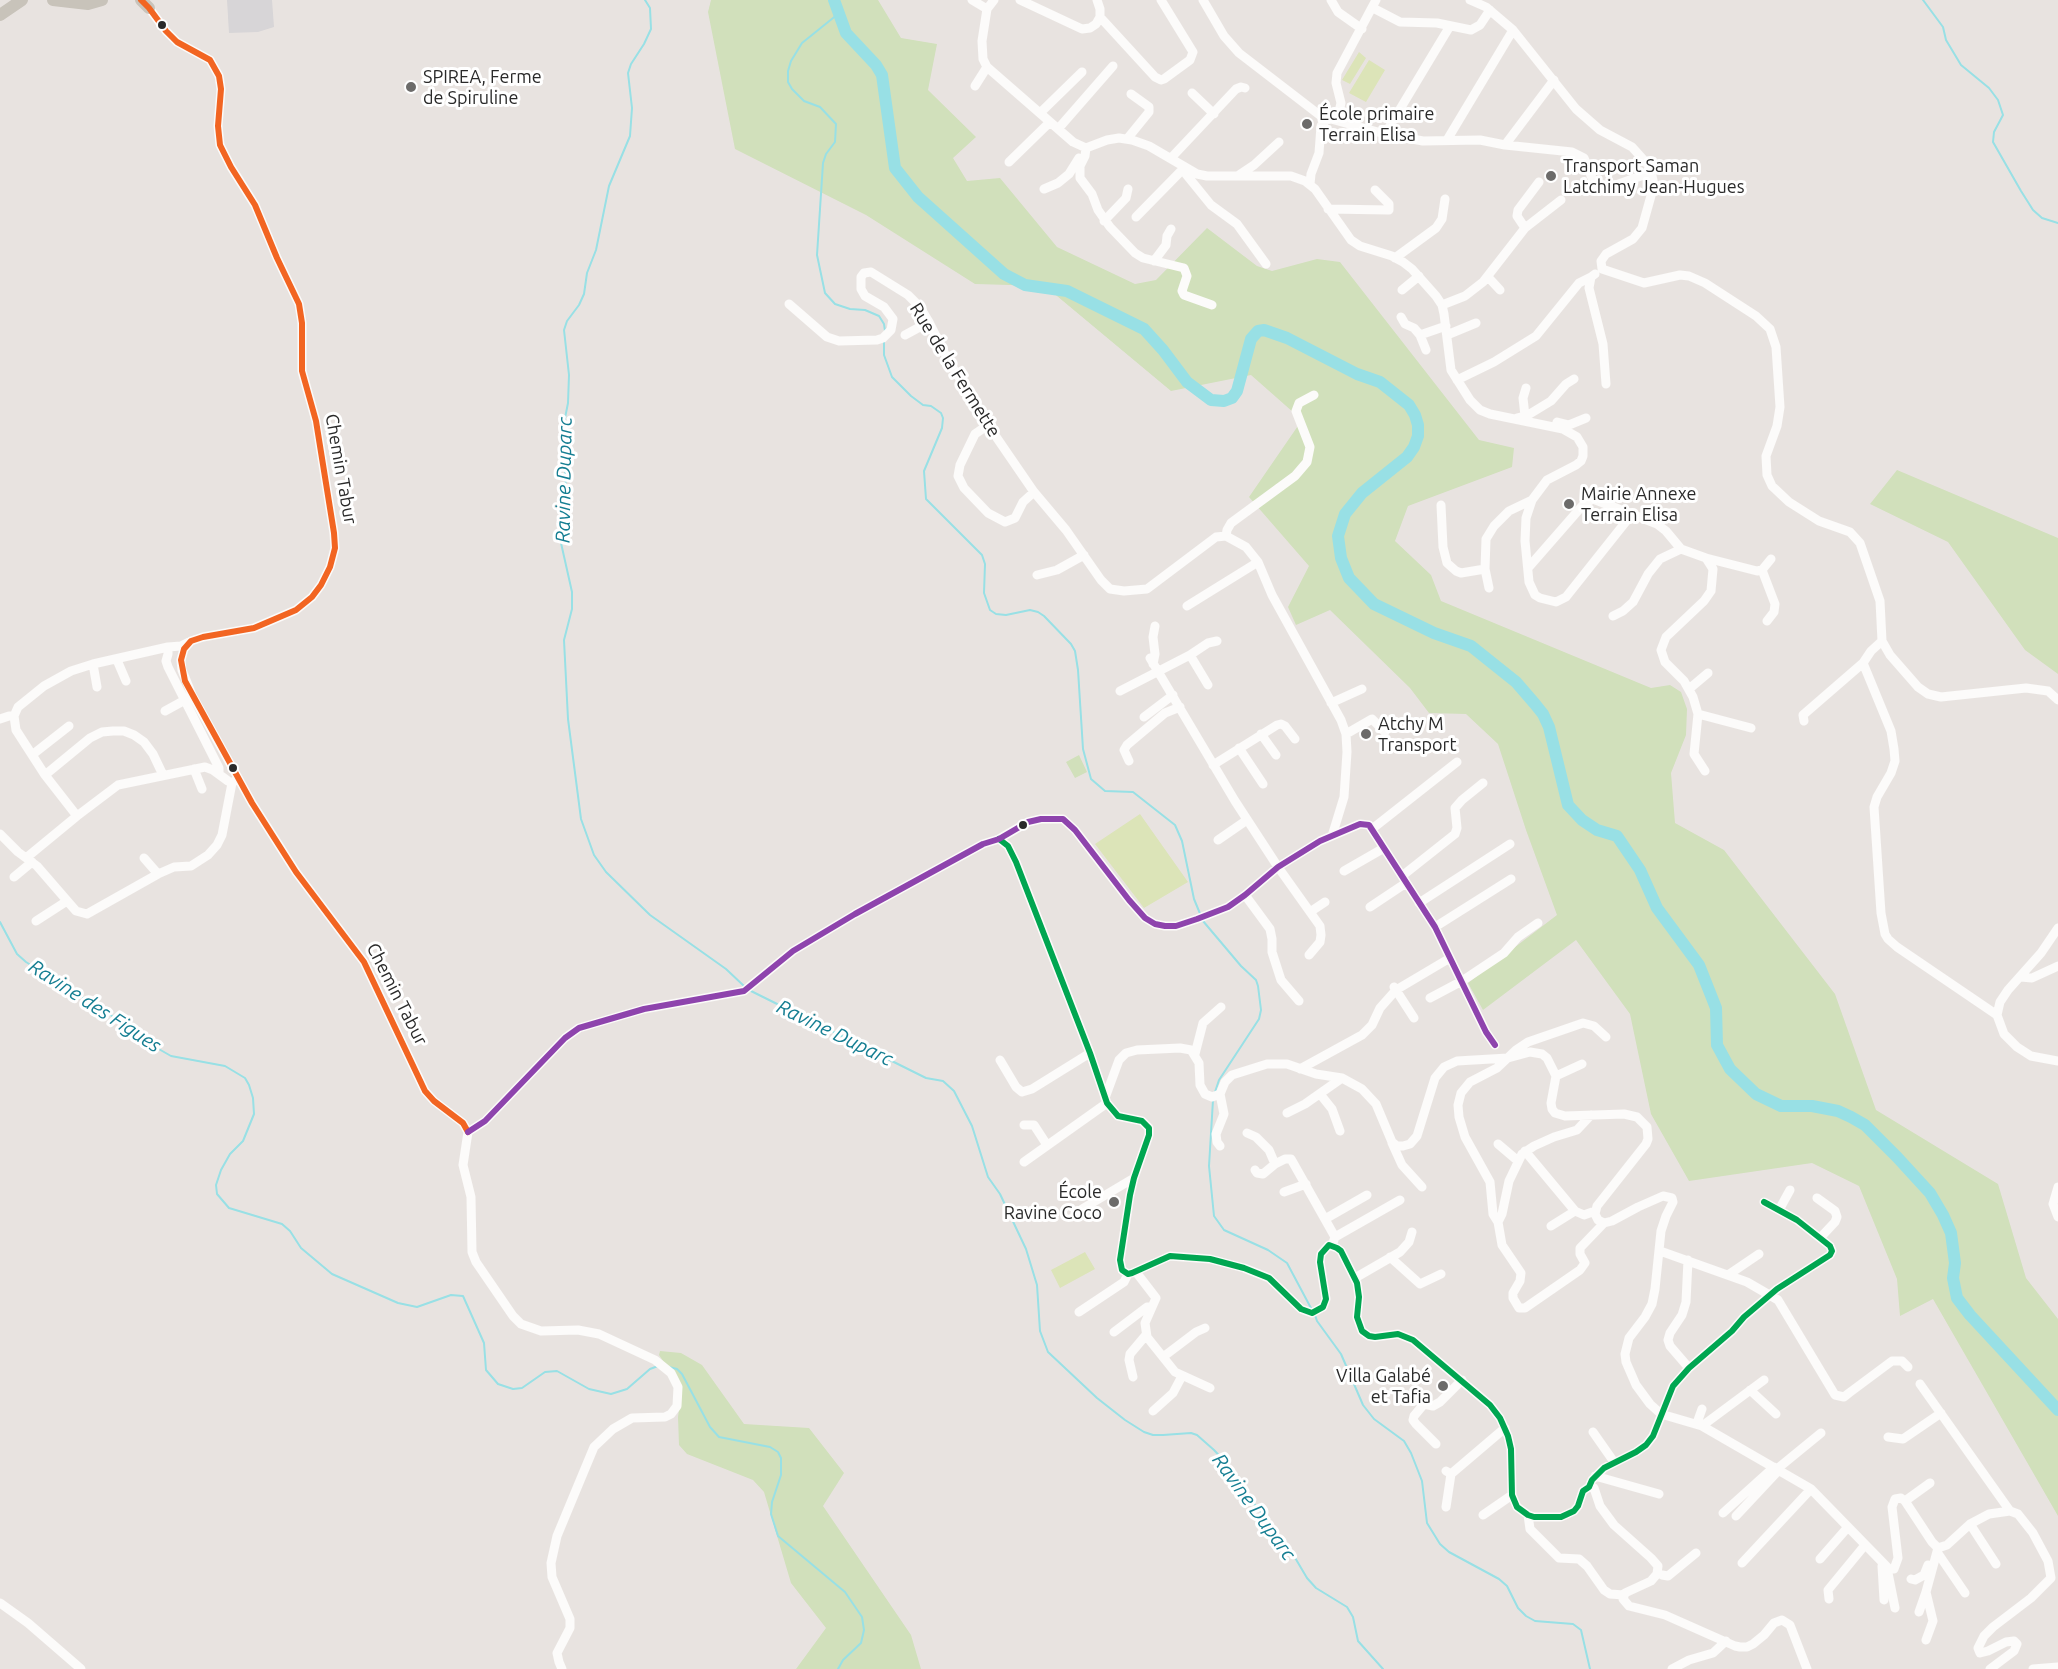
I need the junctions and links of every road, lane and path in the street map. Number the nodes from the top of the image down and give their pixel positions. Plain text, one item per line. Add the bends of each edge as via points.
1 (22, 0) edge
2 (53, 0) edge
3 (99, 0) edge
4 (972, 0) edge
5 (994, 0) edge
6 (1020, 0) edge
7 (1097, 0) edge
8 (1161, 0) edge
9 (1203, 0) edge
10 (1331, 0) edge
11 (1470, 0) edge
12 (146, 3) edge
13 (1375, 4) edge
14 (987, 9) junction
15 (1490, 10) junction
16 (0, 15) edge
17 (1100, 17) junction
18 (1450, 26) junction
19 (1362, 29) junction
20 (1513, 30) junction
21 (1113, 66) dead end
22 (987, 67) junction
23 (1082, 72) dead end
24 (1554, 80) junction
25 (975, 86) dead end
26 (1245, 88) dead end
27 (1192, 93) dead end
28 (1131, 94) dead end
29 (1040, 113) junction
30 (1214, 114) junction
31 (1326, 120) junction
32 (1337, 120) junction
33 (1054, 125) junction
34 (1385, 134) junction
35 (1127, 140) junction
36 (1447, 140) junction
37 (1279, 142) dead end
38 (1505, 145) junction
39 (1086, 148) junction
40 (1171, 158) junction
41 (1010, 162) dead end
42 (1184, 168) junction
43 (1652, 172) junction
44 (1237, 176) junction
45 (1539, 182) dead end
46 (1310, 184) junction
47 (1044, 189) dead end
48 (1128, 189) dead end
49 (1375, 190) dead end
50 (1445, 199) dead end
51 (1561, 200) dead end
52 (1328, 209) junction
53 (1136, 217) dead end
54 (1104, 221) junction
55 (1525, 228) junction
56 (1171, 230) dead end
57 (1395, 258) junction
58 (1154, 261) junction
59 (1266, 264) dead end
60 (1602, 269) junction
61 (1419, 276) junction
62 (1488, 277) junction
63 (1591, 277) junction
64 (1402, 290) dead end
65 (1500, 290) dead end
66 (789, 304) dead end
67 (1212, 305) dead end
68 (1442, 305) junction
69 (1401, 317) dead end
70 (929, 322) junction
71 (1476, 323) dead end
72 (1446, 330) junction
73 (1420, 334) junction
74 (905, 335) dead end
75 (1426, 350) dead end
76 (1574, 379) dead end
77 (1457, 380) junction
78 (1608, 380) dead end
79 (1526, 388) dead end
80 (1314, 395) dead end
81 (1527, 416) junction
82 (1586, 418) dead end
83 (1515, 419) junction
84 (988, 425) junction
85 (1034, 492) junction
86 (1532, 500) junction
87 (1441, 505) dead end
88 (1632, 514) junction
89 (1226, 537) junction
90 (1681, 549) junction
91 (1084, 555) junction
92 (1707, 558) junction
93 (1771, 559) dead end
94 (1258, 562) junction
95 (1528, 568) junction
96 (1485, 569) junction
97 (1762, 570) junction
98 (1037, 575) dead end
99 (1489, 588) dead end
100 (1187, 606) dead end
101 (1613, 616) dead end
102 (1767, 621) dead end
103 (1155, 627) dead end
104 (191, 641) junction
105 (1217, 641) dead end
106 (1882, 641) junction
107 (168, 650) junction
108 (183, 655) junction
109 (1190, 655) junction
110 (117, 660) junction
111 (1863, 663) junction
112 (93, 664) junction
113 (1154, 665) junction
114 (1708, 673) dead end
115 (126, 681) dead end
116 (1208, 685) dead end
117 (97, 687) dead end
118 (1362, 689) dead end
119 (1689, 689) junction
120 (1120, 692) dead end
121 (1173, 695) junction
122 (185, 700) junction
123 (2058, 700) edge
124 (1331, 703) junction
125 (1180, 706) junction
126 (165, 711) dead end
127 (1698, 714) junction
128 (14, 716) junction
129 (1, 717) edge
130 (1144, 717) dead end
131 (1804, 721) dead end
132 (69, 726) dead end
133 (1751, 728) dead end
134 (1385, 732) dead end
135 (1261, 734) junction
136 (1346, 734) junction
137 (1296, 739) dead end
138 (1239, 748) junction
139 (32, 755) junction
140 (1276, 755) dead end
141 (1129, 761) dead end
142 (1456, 762) dead end
143 (1213, 765) junction
144 (194, 769) junction
145 (1705, 771) dead end
146 (219, 774) junction
147 (45, 775) junction
148 (163, 775) junction
149 (235, 780) junction
150 (1484, 783) dead end
151 (1263, 784) dead end
152 (202, 789) dead end
153 (76, 816) junction
154 (1247, 820) junction
155 (1372, 829) junction
156 (0, 834) edge
157 (1332, 836) junction
158 (999, 839) junction
159 (1218, 840) dead end
160 (1510, 844) dead end
161 (1384, 848) junction
162 (144, 858) dead end
163 (29, 860) junction
164 (1278, 867) junction
165 (1344, 871) dead end
166 (158, 874) junction
167 (14, 877) dead end
168 (1511, 879) dead end
169 (1404, 880) junction
170 (1245, 895) junction
171 (67, 901) junction
172 (1325, 902) dead end
173 (1419, 903) junction
174 (1370, 907) dead end
175 (1310, 912) junction
176 (36, 921) dead end
177 (1538, 923) dead end
178 (1435, 927) junction
179 (2058, 928) edge
180 (1309, 955) dead end
181 (1450, 958) junction
182 (2058, 966) edge
183 (2021, 977) junction
184 (1462, 981) junction
185 (1395, 988) junction
186 (1430, 999) dead end
187 (1299, 1001) dead end
188 (1221, 1008) dead end
189 (1997, 1015) junction
190 (1414, 1018) dead end
191 (1606, 1037) dead end
192 (1495, 1045) dead end
193 (1090, 1053) junction
194 (1195, 1054) junction
195 (1508, 1058) junction
196 (1000, 1060) dead end
197 (2058, 1060) edge
198 (1582, 1064) dead end
199 (1300, 1068) junction
200 (1556, 1076) junction
201 (1342, 1078) junction
202 (1220, 1094) junction
203 (1320, 1094) junction
204 (1106, 1101) junction
205 (1287, 1113) dead end
206 (1592, 1115) junction
207 (1024, 1125) dead end
208 (1340, 1131) dead end
209 (468, 1132) junction
210 (1247, 1133) dead end
211 (1392, 1142) junction
212 (1498, 1144) dead end
213 (1047, 1145) junction
214 (1220, 1146) dead end
215 (1526, 1151) junction
216 (1518, 1161) junction
217 (1024, 1162) dead end
218 (1275, 1164) junction
219 (1255, 1170) dead end
220 (1134, 1178) junction
221 (1306, 1184) junction
222 (2058, 1186) edge
223 (1422, 1188) dead end
224 (1790, 1190) dead end
225 (1284, 1191) dead end
226 (1367, 1195) dead end
227 (1817, 1198) dead end
228 (1400, 1200) dead end
229 (1764, 1202) dead end
230 (1082, 1209) dead end
231 (1779, 1210) junction
232 (1575, 1211) junction
233 (1595, 1211) junction
234 (2058, 1217) edge
235 (1325, 1219) junction
236 (1498, 1222) junction
237 (1604, 1223) junction
238 (1551, 1226) dead end
239 (1412, 1232) dead end
240 (1820, 1238) junction
241 (1334, 1242) junction
242 (1660, 1251) junction
243 (1759, 1254) dead end
244 (1390, 1257) junction
245 (1688, 1260) junction
246 (1132, 1273) junction
247 (1441, 1274) dead end
248 (1728, 1275) junction
249 (1355, 1278) junction
250 (1770, 1294) junction
251 (1152, 1307) junction
252 (1079, 1312) dead end
253 (1205, 1328) dead end
254 (1114, 1332) dead end
255 (1146, 1335) junction
256 (1163, 1357) junction
257 (1908, 1367) dead end
258 (1689, 1368) junction
259 (1182, 1376) junction
260 (1134, 1377) dead end
261 (1462, 1380) junction
262 (1764, 1380) dead end
263 (1920, 1384) dead end
264 (1210, 1388) dead end
265 (1750, 1390) junction
266 (1702, 1409) dead end
267 (1153, 1411) dead end
268 (1776, 1413) dead end
269 (1941, 1413) junction
270 (1661, 1414) junction
271 (1699, 1424) junction
272 (1505, 1428) junction
273 (1593, 1432) dead end
274 (1821, 1433) dead end
275 (1888, 1437) dead end
276 (1903, 1439) junction
277 (1436, 1444) dead end
278 (1894, 1446) dead end
279 (1614, 1462) junction
280 (1776, 1468) junction
281 (1595, 1476) junction
282 (1930, 1483) dead end
283 (1589, 1487) junction
284 (1811, 1489) junction
285 (1659, 1494) dead end
286 (1512, 1495) junction
287 (1905, 1502) junction
288 (1446, 1507) dead end
289 (2010, 1510) junction
290 (1723, 1513) dead end
291 (1482, 1515) dead end
292 (1528, 1515) junction
293 (1736, 1516) dead end
294 (1970, 1524) junction
295 (1848, 1527) junction
296 (1865, 1545) junction
297 (1936, 1549) junction
298 (1696, 1553) dead end
299 (1685, 1555) dead end
300 (1820, 1559) dead end
301 (1742, 1563) dead end
302 (1996, 1564) dead end
303 (1884, 1565) junction
304 (1659, 1574) junction
305 (1911, 1579) dead end
306 (2054, 1580) edge
307 (1926, 1592) junction
308 (1965, 1593) dead end
309 (1624, 1595) junction
310 (1829, 1599) dead end
311 (1884, 1600) dead end
312 (0, 1603) edge
313 (1895, 1608) dead end
314 (1919, 1612) dead end
315 (1926, 1640) dead end
316 (1726, 1641) junction
317 (2058, 1667) edge
318 (81, 1669) edge
319 (562, 1669) edge
320 (1672, 1669) edge
321 (1807, 1669) edge
322 (1990, 1669) edge
323 (2033, 1669) edge

1 - 16 main road
2 - 3 main road via 88,4
4 - 14 street
5 - 14 street
6 - 17 street via 1082,29 1096,24
7 - 17 street
8 - 17 street via 1193,52 1192,58 1161,80
9 - 31 street via 1224,36 1239,52
10 - 19 street via 1338,12
11 - 15 street
12 - 104 street, Chemin Tabur via 166,31 177,42 210,60 219,76 220,145 255,205 299,304 302,371 316,421 334,533 330,567 312,597 296,610 254,628
13 - 18 street via 1400,22
13 - 19 street
14 - 22 street via 981,48
15 - 18 street via 1474,29
15 - 20 street
18 - 34 street
19 - 32 street via 1337,73 1341,103
20 - 24 street
20 - 36 street
21 - 33 street
22 - 25 street
22 - 29 street
23 - 29 street
24 - 38 street
24 - 43 street via 1588,121 1632,147
26 - 30 street via 1236,89
27 - 30 street
28 - 35 street via 1149,107 1149,112
29 - 33 street
30 - 40 street
31 - 32 street
31 - 46 street via 1321,126 1319,153
32 - 34 street
33 - 39 street
33 - 41 street
34 - 36 street via 1423,141
35 - 39 street via 1107,140
35 - 40 street
36 - 38 street
37 - 44 street
38 - 43 street via 1577,153 1584,158 1594,183 1602,190
39 - 47 street via 1069,174
39 - 54 street via 1080,178
40 - 42 street
42 - 44 street via 1207,176
42 - 53 street
42 - 59 street via 1211,205 1237,224
43 - 60 street via 1654,190 1642,228 1633,239 1606,254 1601,261
44 - 46 street via 1291,176
45 - 55 street via 1516,216
46 - 52 street
48 - 54 street via 1126,198
49 - 52 street via 1389,204 1389,210
50 - 57 street via 1442,219 1436,228
51 - 55 street
52 - 57 street via 1355,244
54 - 58 street via 1135,253
55 - 62 street
56 - 58 street
57 - 61 street
58 - 67 street via 1184,268 1184,295
60 - 63 street
60 - 106 street via 1644,283 1689,276 1756,316 1770,329 1776,347 1780,407 1765,462 1769,480 1789,502 1819,521 1850,532 1860,543 1880,602
61 - 64 street
61 - 68 street
62 - 65 street
62 - 68 street via 1465,296
63 - 77 street via 1579,283 1536,336
63 - 78 street via 1589,288
66 - 70 street, Rue de la Fermette via 833,339 877,340 886,336 894,323 891,314 861,289 861,277 867,272 908,295
68 - 72 street
69 - 73 street
70 - 74 street
70 - 84 street, Rue de la Fermette
71 - 72 street
72 - 73 street
72 - 77 street via 1451,370
73 - 75 street
76 - 81 street via 1551,401
77 - 83 street via 1480,410
79 - 81 street via 1523,398
80 - 89 street via 1296,407 1311,447 1307,462 1295,476 1232,523
81 - 82 street via 1569,425
81 - 83 street
83 - 86 street via 1563,429 1577,437 1583,447 1581,461 1547,480
84 - 85 street, Rue de la Fermette
84 - 85 street via 975,434 960,465 958,476 964,488 988,513 1005,522 1015,518
85 - 91 street, Rue de la Fermette
86 - 95 street via 1526,518
86 - 96 street via 1509,511 1489,532 1484,546
87 - 96 street via 1447,563 1461,573
88 - 90 street via 1661,527
88 - 95 street via 1597,499 1589,500
88 - 95 street via 1562,600 1551,603 1535,595
89 - 91 street, Rue de la Fermette via 1211,540 1141,591 1110,589
89 - 94 street via 1246,547
90 - 92 street
90 - 101 street via 1660,559 1633,602
91 - 98 street via 1057,570
92 - 97 street
92 - 119 street via 1713,569 1711,591 1666,637 1661,650 1665,662
93 - 97 street
94 - 100 street
94 - 124 street
96 - 99 street
97 - 102 street via 1775,604
103 - 113 street
104 - 107 street, Chemin Tabur
104 - 108 street
105 - 109 street
106 - 111 street
106 - 123 street via 1890,655 1928,694 1941,697 2026,688 2048,691
107 - 108 street
107 - 110 street, Chemin Tabur
107 - 122 street via 166,662
108 - 149 street, Chemin Tabur via 185,681
109 - 113 street
109 - 116 street
110 - 112 street, Chemin Tabur
110 - 115 street
111 - 131 street via 1806,712
111 - 189 street via 1891,731 1894,748 1891,773 1874,807 1885,934 1897,947
112 - 117 street
112 - 128 street, Chemin Tabur via 44,686 18,707
113 - 120 street
113 - 121 street
114 - 119 street
118 - 124 street
119 - 127 street
121 - 125 street
121 - 130 street
122 - 126 street
122 - 146 street
124 - 136 street
125 - 141 street via 1165,713 1127,745 1124,750
125 - 143 street
127 - 133 street via 1732,728
127 - 145 street via 1694,754
128 - 129 street
128 - 139 street via 16,730
132 - 139 street
134 - 136 street via 1372,719
135 - 137 street via 1281,724
135 - 138 street
135 - 140 street
136 - 157 street via 1344,797
138 - 143 street
138 - 151 street
139 - 147 street
142 - 155 street
143 - 154 street
144 - 146 street via 205,767
144 - 148 street
144 - 152 street
146 - 149 street
147 - 148 street via 90,738 113,730 124,731 144,742
147 - 153 street
148 - 153 street via 118,785
149 - 166 street via 218,845 190,866
149 - 209 street, Chemin Tabur via 296,872 364,962 425,1090
150 - 169 street via 1455,808 1455,834
153 - 163 street
154 - 159 street
154 - 164 street
155 - 157 street via 1360,824
155 - 161 street
156 - 163 street
157 - 164 street
158 - 170 street via 1028,822 1063,819 1145,918 1155,924 1176,926 1228,907
158 - 193 street via 1013,856
158 - 209 street via 983,844 808,941 744,991 644,1009 579,1028 485,1121
160 - 173 street
161 - 165 street
161 - 169 street
162 - 166 street
163 - 167 street
163 - 171 street
164 - 170 street
164 - 175 street
166 - 171 street via 87,914 76,911
168 - 178 street
169 - 173 street
169 - 174 street
170 - 187 street via 1270,929 1281,980
171 - 176 street
172 - 175 street
173 - 178 street
175 - 180 street via 1322,935
177 - 184 street via 1514,940 1504,953
178 - 181 street
179 - 183 street
181 - 184 street
181 - 185 street
182 - 183 street via 2032,978
183 - 189 street via 2000,1002
184 - 186 street
184 - 192 street
185 - 190 street
185 - 199 street via 1365,1033
188 - 194 street via 1203,1023
189 - 197 street via 2004,1034 2017,1047 2031,1056
191 - 195 street via 1591,1024 1579,1024 1528,1042
193 - 196 street via 1027,1092 1016,1087
193 - 204 street
194 - 202 street via 1200,1085 1207,1096
194 - 204 street via 1180,1048 1126,1053 1116,1065
195 - 200 street via 1530,1052 1542,1054
195 - 211 street via 1457,1061 1444,1067 1435,1078 1415,1139 1403,1146
195 - 236 street via 1466,1086 1458,1105 1465,1137 1490,1182 1493,1215
198 - 200 street
199 - 201 street
199 - 202 street via 1274,1063 1236,1074 1227,1080
200 - 206 street via 1553,1111 1560,1116
201 - 203 street
201 - 211 street via 1362,1089 1376,1104
202 - 214 street via 1224,1114 1216,1142
203 - 205 street
203 - 208 street via 1332,1109
204 - 213 street
204 - 220 street via 1118,1116 1142,1121 1149,1128
206 - 215 street via 1577,1130
206 - 233 street via 1631,1115 1643,1122 1649,1133 1646,1144
207 - 213 street via 1034,1125
209 - 319 street via 463,1165 471,1197 472,1252 513,1316 528,1328 541,1331 599,1334 655,1360 671,1373 678,1387 675,1411 665,1417 632,1418 594,1447 557,1536 552,1577 570,1619 570,1628 557,1653
210 - 218 street via 1264,1144
211 - 223 street via 1402,1165
212 - 216 street
213 - 217 street
215 - 216 street
215 - 232 street
216 - 236 street
218 - 219 street via 1263,1174
218 - 221 street via 1291,1159
220 - 230 street
220 - 246 street via 1120,1260 1122,1270
221 - 225 street
221 - 235 street
222 - 234 street via 2053,1204
224 - 231 street
226 - 235 street
227 - 240 street via 1837,1217
228 - 241 street
229 - 231 street
231 - 240 street
232 - 233 street via 1584,1215
232 - 238 street
233 - 237 street via 1596,1218
235 - 241 street
236 - 237 street via 1502,1245 1521,1273 1513,1293 1515,1304 1521,1309 1584,1267 1580,1248
237 - 242 street via 1649,1202 1672,1198 1663,1223
239 - 244 street via 1409,1242
240 - 250 street via 1830,1246 1830,1255
241 - 246 street via 1324,1248 1320,1257 1326,1294 1323,1307 1312,1313 1301,1309 1269,1278 1231,1263 1170,1256
241 - 249 street
242 - 245 street
242 - 270 street via 1652,1304 1629,1338 1625,1354 1636,1385
243 - 248 street
244 - 247 street via 1420,1284
244 - 249 street
245 - 248 street
245 - 258 street via 1686,1302 1668,1341
246 - 251 street via 1155,1293
246 - 252 street
248 - 250 street
249 - 261 street via 1359,1297 1357,1317 1362,1330 1375,1337 1407,1336
250 - 257 street via 1783,1305 1835,1395 1844,1397 1892,1361 1902,1361
250 - 258 street
251 - 254 street
251 - 255 street via 1145,1323
253 - 256 street
255 - 256 street
255 - 260 street via 1130,1354
256 - 259 street
258 - 270 street via 1673,1386
259 - 264 street
259 - 267 street via 1173,1393
261 - 272 street via 1490,1405
261 - 277 street via 1440,1402 1433,1406 1424,1404 1414,1416 1416,1424
262 - 265 street
263 - 269 street
265 - 268 street
265 - 271 street
266 - 271 street
269 - 276 street
269 - 289 street
270 - 271 street
270 - 279 street via 1646,1445
271 - 280 street
272 - 286 street via 1511,1449
272 - 288 street via 1448,1472
273 - 279 street
274 - 280 street
275 - 276 street
276 - 278 street
279 - 281 street
280 - 284 street
280 - 290 street
280 - 293 street
281 - 283 street
281 - 285 street
282 - 287 street
283 - 292 street via 1583,1491 1578,1506 1566,1516
283 - 304 street via 1614,1526 1656,1563
284 - 295 street
284 - 301 street
286 - 291 street
286 - 292 street via 1517,1507
287 - 297 street
287 - 303 street via 1899,1498 1892,1502 1898,1558 1894,1569
289 - 294 street via 1989,1514
289 - 306 street via 2033,1533
292 - 309 street via 1530,1529 1559,1558 1584,1561 1604,1590
294 - 297 street via 1947,1545
294 - 302 street
295 - 296 street
295 - 300 street
296 - 303 street
296 - 310 street via 1828,1590
297 - 305 street via 1924,1575
297 - 307 street
297 - 308 street
298 - 304 street via 1668,1576
299 - 304 street
303 - 311 street
303 - 313 street
304 - 309 street
306 - 322 street via 1984,1636 1978,1648 1980,1653 2010,1641 2017,1644 2014,1651
307 - 314 street
307 - 315 street via 1932,1621
309 - 316 street via 1629,1606 1665,1615
312 - 318 street
316 - 320 street via 1713,1653
316 - 321 street via 1735,1646 1750,1646 1782,1620 1790,1625
317 - 323 street

